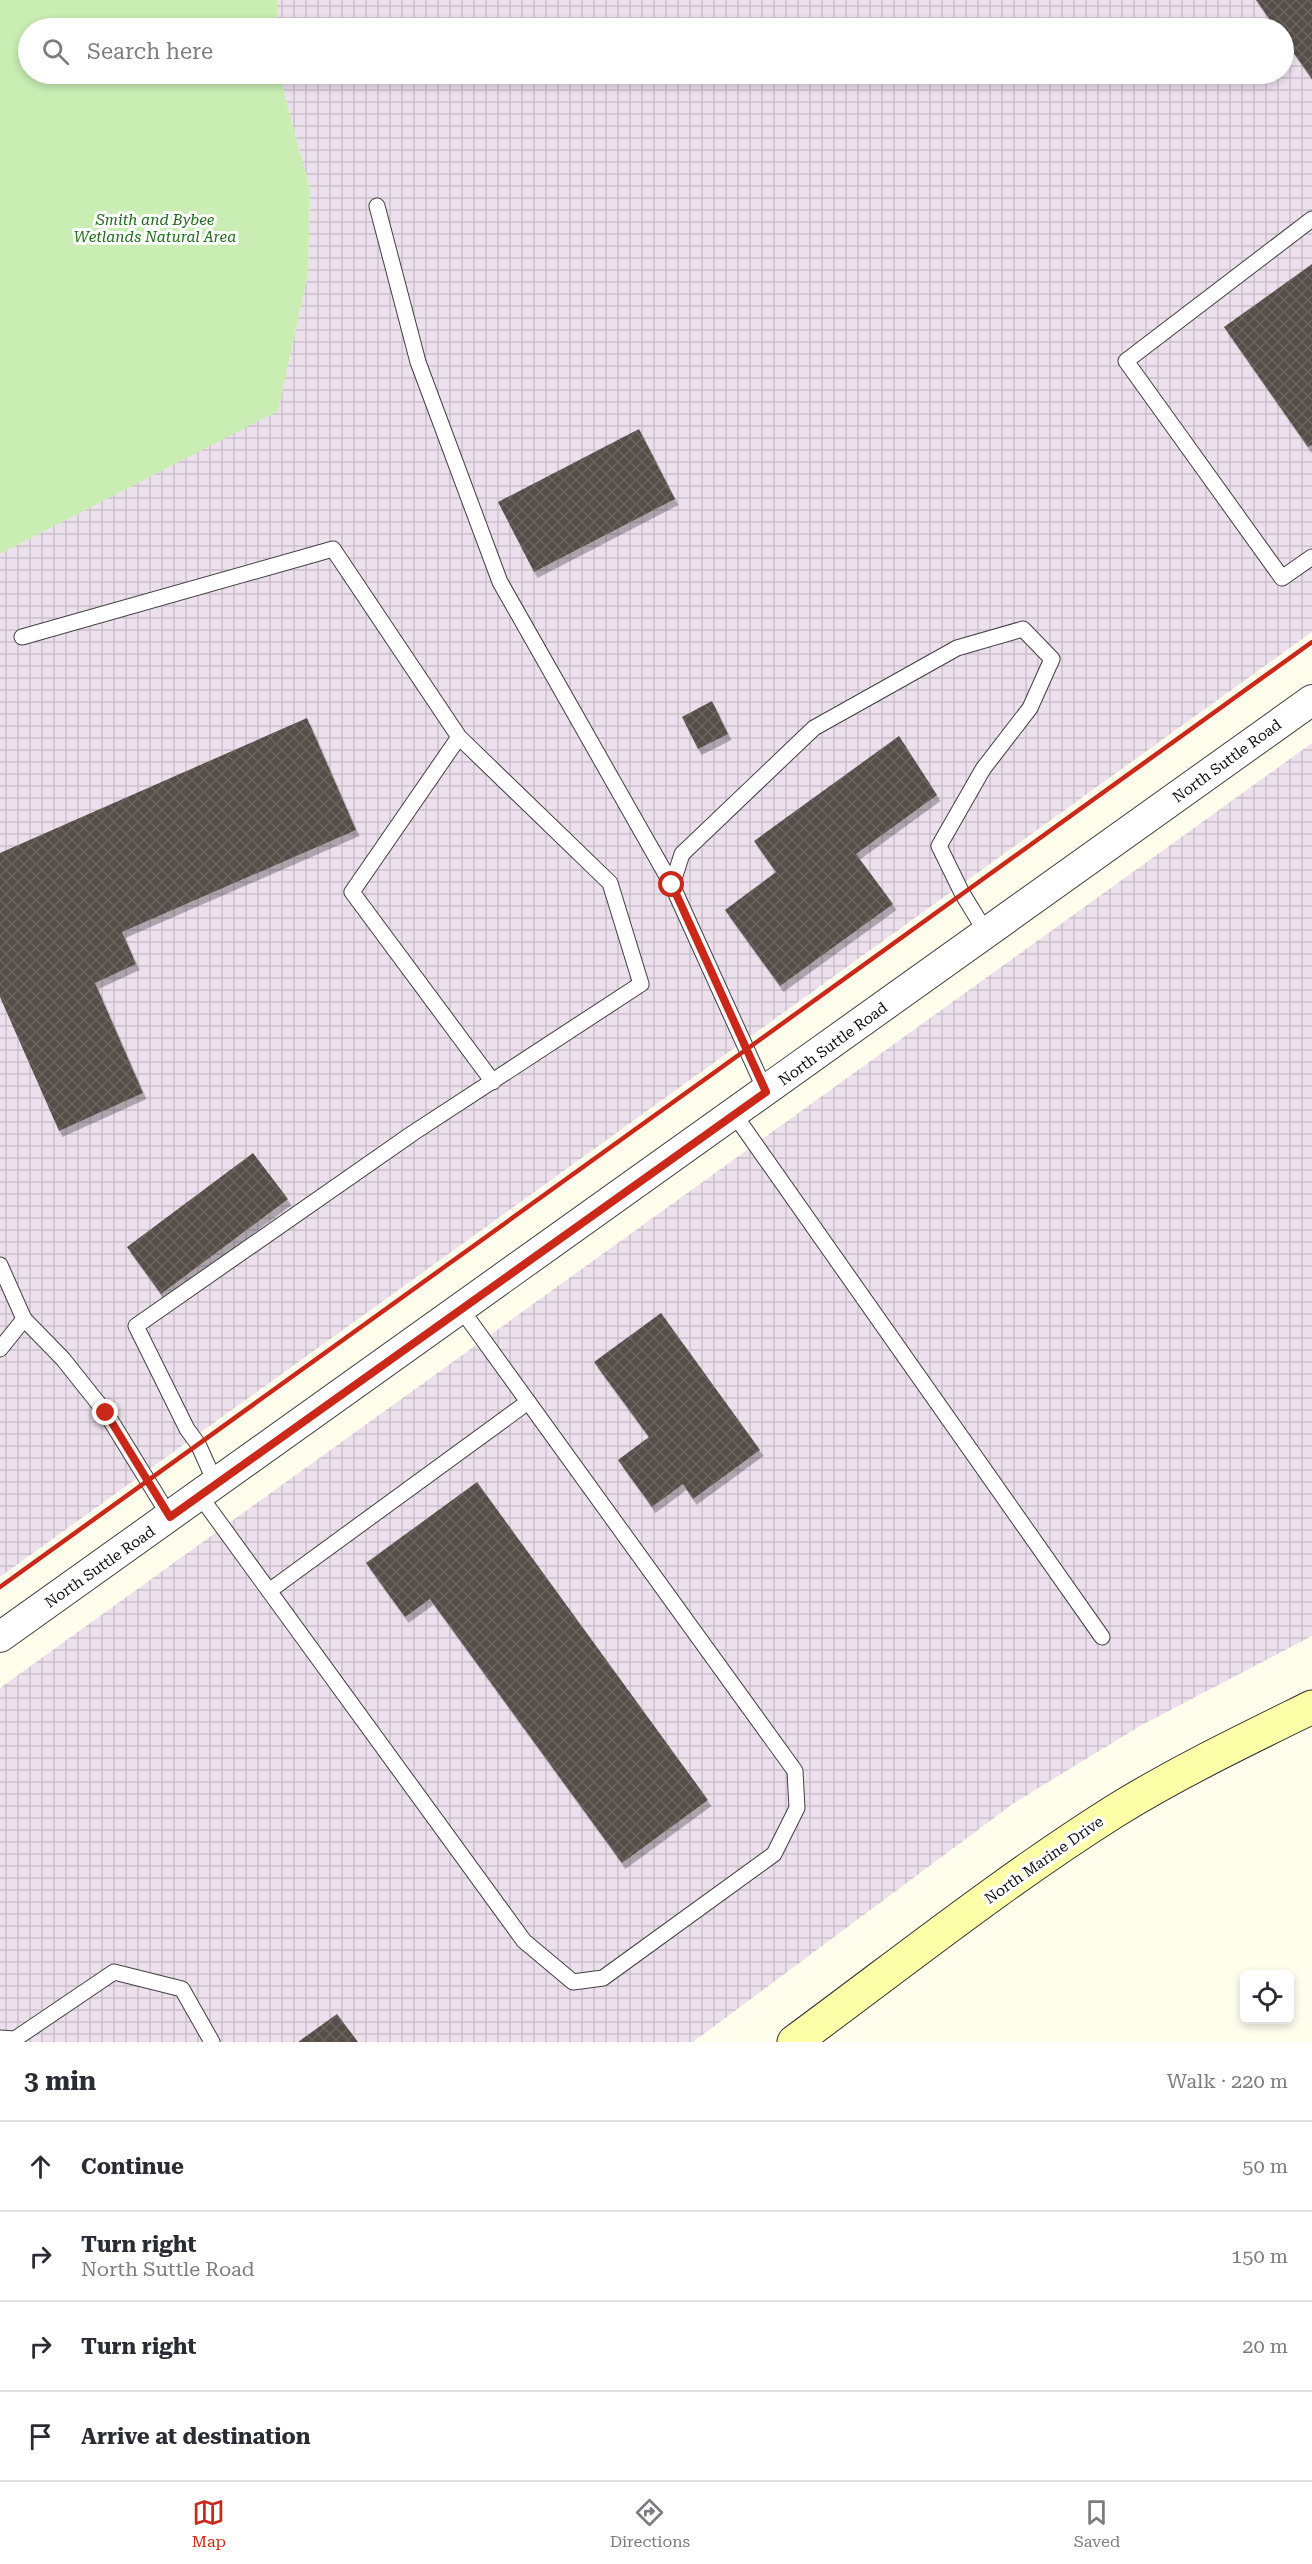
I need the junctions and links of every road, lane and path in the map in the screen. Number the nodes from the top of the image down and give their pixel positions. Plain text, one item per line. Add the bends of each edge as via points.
1 (377, 206) dead end
2 (1312, 219) edge
3 (1312, 557) edge
4 (22, 637) dead end
5 (1312, 700) edge
6 (459, 737) junction
7 (672, 885) junction
8 (987, 934) junction
9 (492, 1082) junction
10 (766, 1092) junction
11 (734, 1114) junction
12 (0, 1265) edge
13 (461, 1309) junction
14 (24, 1319) junction
15 (0, 1349) edge
16 (528, 1402) junction
17 (208, 1490) junction
18 (170, 1517) junction
19 (269, 1591) junction
20 (0, 1637) edge
21 (1102, 1637) dead end
22 (1312, 1707) edge
23 (0, 2038) edge
24 (212, 2042) edge
25 (794, 2042) edge

1 - 7 lane via 418,362 500,582
2 - 3 lane via 1126,361 1282,578
4 - 6 lane via 333,549
5 - 8 street, North Suttle Road
6 - 9 lane via 352,892
6 - 9 lane via 610,883 641,984
7 - 8 lane via 682,854 814,728 957,648 1023,629 1052,659 1030,708 983,769 939,846
7 - 10 lane
8 - 10 street, North Suttle Road
9 - 17 lane via 136,1326 198,1444
10 - 11 street, North Suttle Road
11 - 13 street, North Suttle Road
11 - 21 lane
12 - 14 lane
13 - 16 lane
13 - 17 street, North Suttle Road
14 - 15 lane
14 - 18 lane via 63,1359 106,1413
16 - 19 lane
16 - 19 lane via 795,1771 797,1808 774,1854 603,1978 573,1982 524,1941
17 - 18 street, North Suttle Road
17 - 19 lane
18 - 20 street, North Suttle Road
22 - 25 main road, North Marine Drive via 1196,1764 1116,1811 1032,1866
23 - 24 lane via 15,2039 114,1972 182,1989

